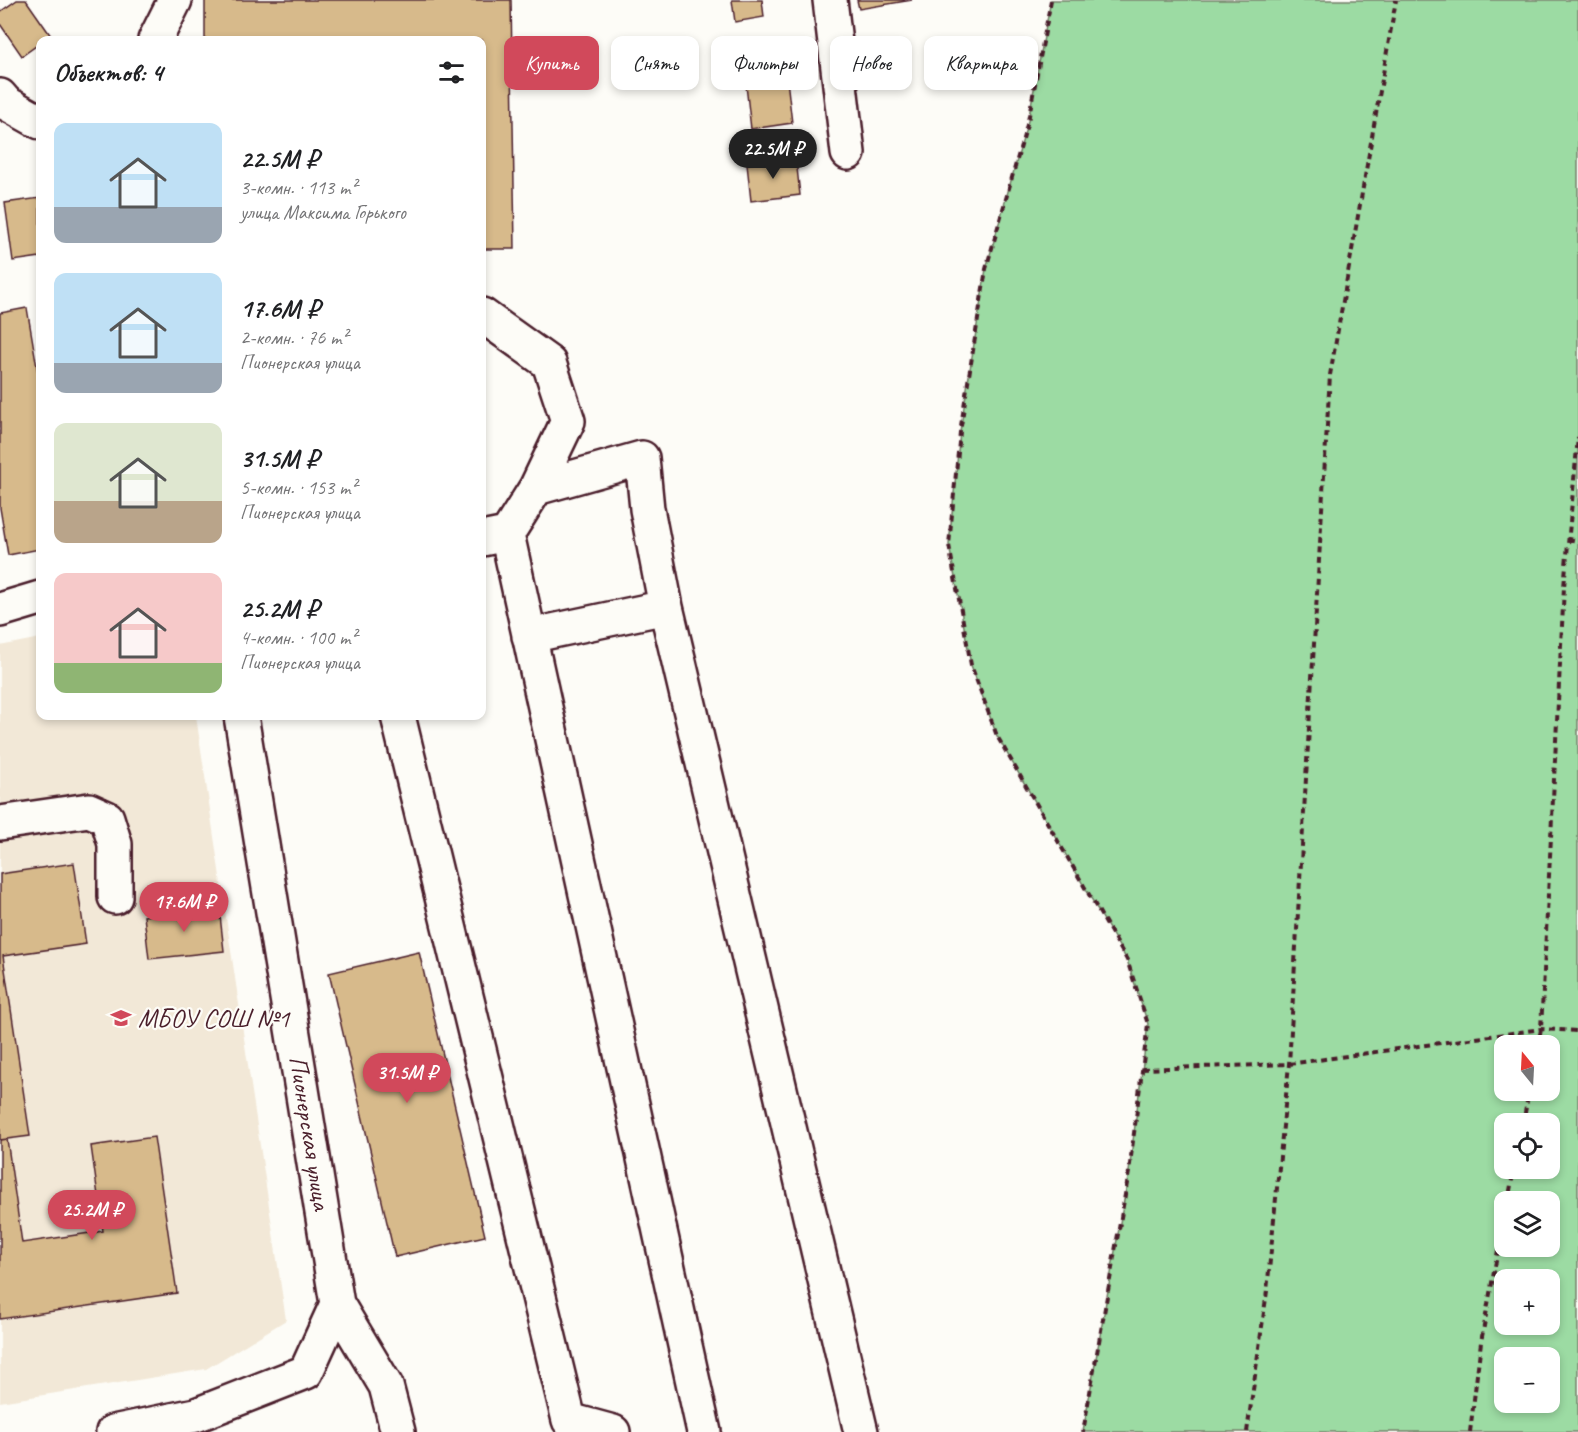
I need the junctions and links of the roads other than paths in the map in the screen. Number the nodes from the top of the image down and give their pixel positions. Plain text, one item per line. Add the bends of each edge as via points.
1 (175, 0) edge
2 (830, 0) edge
3 (156, 36) edge
4 (0, 96) edge
5 (36, 120) edge
6 (848, 153) dead end
7 (486, 318) edge
8 (536, 488) junction
9 (494, 537) edge
10 (36, 599) edge
11 (666, 608) junction
12 (0, 610) edge
13 (530, 636) junction
14 (242, 720) edge
15 (399, 720) edge
16 (0, 823) edge
17 (115, 897) dead end
18 (337, 1304) junction
19 (113, 1432) edge
20 (398, 1432) edge
21 (613, 1432) edge
22 (704, 1432) edge
23 (861, 1432) edge

1 - 3 street
2 - 6 street
4 - 5 street
7 - 8 street via 549,363 568,421
8 - 9 street
8 - 11 street via 642,458 647,509
9 - 13 street
10 - 12 street
11 - 13 street
11 - 23 street
13 - 22 street
14 - 18 street, Пионерская улица
15 - 21 street via 569,1420
16 - 17 street via 89,810 107,818 115,844
18 - 19 street via 306,1372 196,1415
18 - 20 street, Пионерская улица via 386,1386

